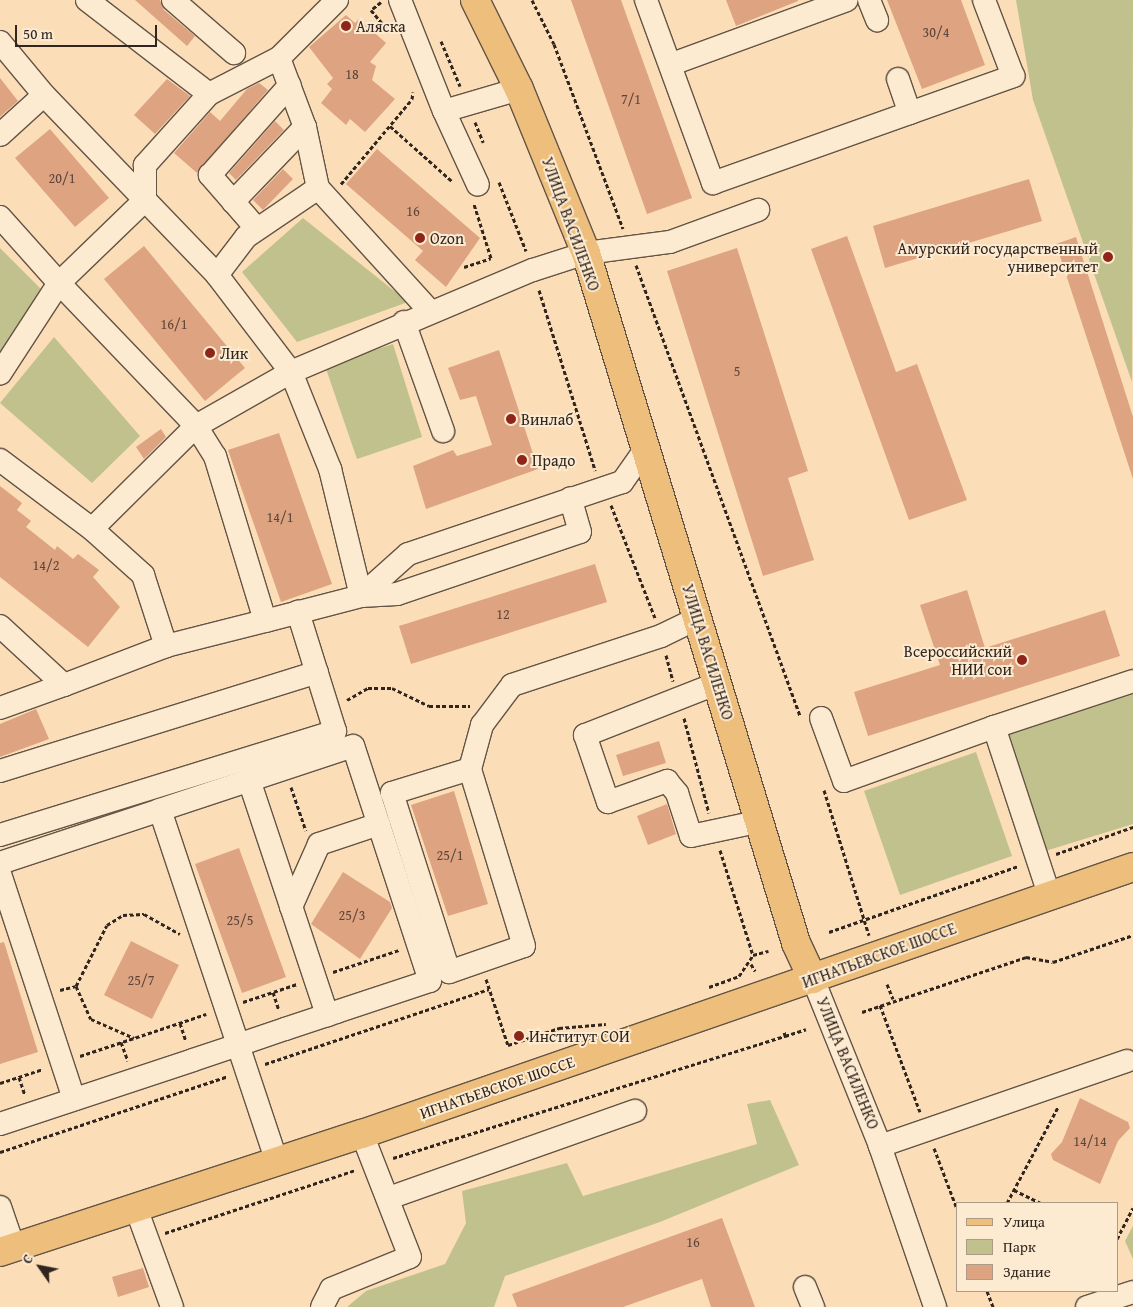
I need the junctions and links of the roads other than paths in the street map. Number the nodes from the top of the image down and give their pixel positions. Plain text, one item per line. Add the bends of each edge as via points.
1 (87, 0) edge
2 (173, 0) edge
3 (337, 0) edge
4 (400, 0) edge
5 (475, 0) edge
6 (646, 0) edge
7 (848, 0) edge
8 (984, 0) edge
9 (0, 42) edge
10 (234, 53) dead end
11 (279, 58) junction
12 (672, 64) junction
13 (898, 79) dead end
14 (290, 85) junction
15 (519, 89) junction
16 (209, 94) junction
17 (44, 95) junction
18 (444, 111) junction
19 (910, 113) junction
20 (306, 127) junction
21 (0, 135) edge
22 (470, 191) road end
23 (323, 193) junction
24 (145, 200) junction
25 (234, 202) junction
26 (758, 210) dead end
27 (0, 217) edge
28 (257, 230) junction
29 (586, 253) junction
30 (217, 275) junction
31 (59, 283) junction
32 (430, 310) junction
33 (404, 322) junction
34 (290, 372) junction
35 (0, 374) edge
36 (196, 426) junction
37 (443, 430) dead end
38 (644, 451) junction
39 (0, 460) edge
40 (570, 498) junction
41 (92, 529) junction
42 (361, 596) junction
43 (298, 612) junction
44 (698, 618) junction
45 (265, 621) junction
46 (0, 626) edge
47 (166, 646) junction
48 (317, 672) junction
49 (1133, 681) edge
50 (718, 683) junction
51 (64, 685) junction
52 (0, 708) edge
53 (812, 722) road end
54 (994, 727) junction
55 (470, 769) junction
56 (0, 771) edge
57 (249, 780) junction
58 (160, 810) junction
59 (761, 821) junction
60 (379, 824) junction
61 (0, 835) edge
62 (0, 863) edge
63 (1133, 867) edge
64 (0, 874) edge
65 (1049, 894) junction
66 (291, 907) junction
67 (813, 980) junction
68 (326, 1015) junction
69 (238, 1045) junction
70 (1127, 1061) dead end
71 (74, 1099) junction
72 (635, 1111) dead end
73 (0, 1124) edge
74 (362, 1134) junction
75 (880, 1146) junction
76 (277, 1162) junction
77 (389, 1198) junction
78 (0, 1207) edge
79 (136, 1208) junction
80 (7, 1250) edge
81 (1133, 1292) edge
82 (172, 1307) edge
83 (322, 1307) edge
84 (935, 1307) edge
85 (1087, 1307) edge

1 - 16 street
2 - 10 street
3 - 11 street
4 - 18 street
5 - 15 main road, УЛИЦА ВАСИЛЕНКО
6 - 12 street
7 - 12 street
8 - 19 street via 1013,76
9 - 17 street
11 - 14 street
11 - 16 street
12 - 19 street via 713,183
13 - 19 street
14 - 20 street
14 - 25 street via 210,175
15 - 18 street
15 - 29 main road, УЛИЦА ВАСИЛЕНКО
16 - 24 street via 146,164
17 - 21 street
17 - 24 street
18 - 22 street
20 - 23 street
20 - 25 street
23 - 28 street
23 - 32 street
24 - 30 street
24 - 31 street
25 - 28 street
26 - 29 street via 670,242
27 - 31 street
28 - 30 street via 246,237
29 - 32 street
29 - 38 main road, УЛИЦА ВАСИЛЕНКО
30 - 34 street
31 - 35 street
31 - 36 street
32 - 33 street
33 - 34 street
33 - 37 street
34 - 36 street
34 - 42 street via 330,469
36 - 41 street
36 - 45 street via 215,456
38 - 40 street via 622,482
38 - 44 main road, УЛИЦА ВАСИЛЕНКО
39 - 41 street
40 - 42 street via 408,554
40 - 42 street via 580,532 397,594
41 - 47 street via 143,575
42 - 43 street
43 - 45 street
43 - 48 street
44 - 50 main road, УЛИЦА ВАСИЛЕНКО
44 - 55 street via 661,636 512,685 482,725
45 - 47 street
46 - 51 street
47 - 51 street
48 - 56 street
48 - 61 street via 335,730
49 - 54 street
50 - 59 main road, УЛИЦА ВАСИЛЕНКО
50 - 59 street via 585,735 608,802 667,781 677,793 691,836
51 - 52 street
53 - 54 street via 844,781
54 - 65 street
55 - 55 street via 524,946 449,972 392,793
57 - 58 street
57 - 60 street via 353,746
57 - 66 street
58 - 62 street
58 - 69 street
59 - 67 main road, УЛИЦА ВАСИЛЕНКО via 796,942
60 - 66 street via 318,844
60 - 68 street via 430,981
63 - 65 main road, ИГНАТЬЕВСКОЕ ШОССЕ
64 - 71 street
65 - 67 main road, ИГНАТЬЕВСКОЕ ШОССЕ
66 - 68 street
67 - 74 main road, ИГНАТЬЕВСКОЕ ШОССЕ
67 - 75 street, УЛИЦА ВАСИЛЕНКО
68 - 69 street
69 - 71 street
69 - 76 street
70 - 75 street
71 - 73 street
72 - 77 street
74 - 76 main road, ИГНАТЬЕВСКОЕ ШОССЕ
74 - 77 street
75 - 84 street, УЛИЦА ВАСИЛЕНКО
76 - 79 main road, ИГНАТЬЕВСКОЕ ШОССЕ
77 - 83 street via 410,1257 331,1289
78 - 80 street
79 - 80 main road, ИГНАТЬЕВСКОЕ ШОССЕ
79 - 82 street
81 - 85 street

